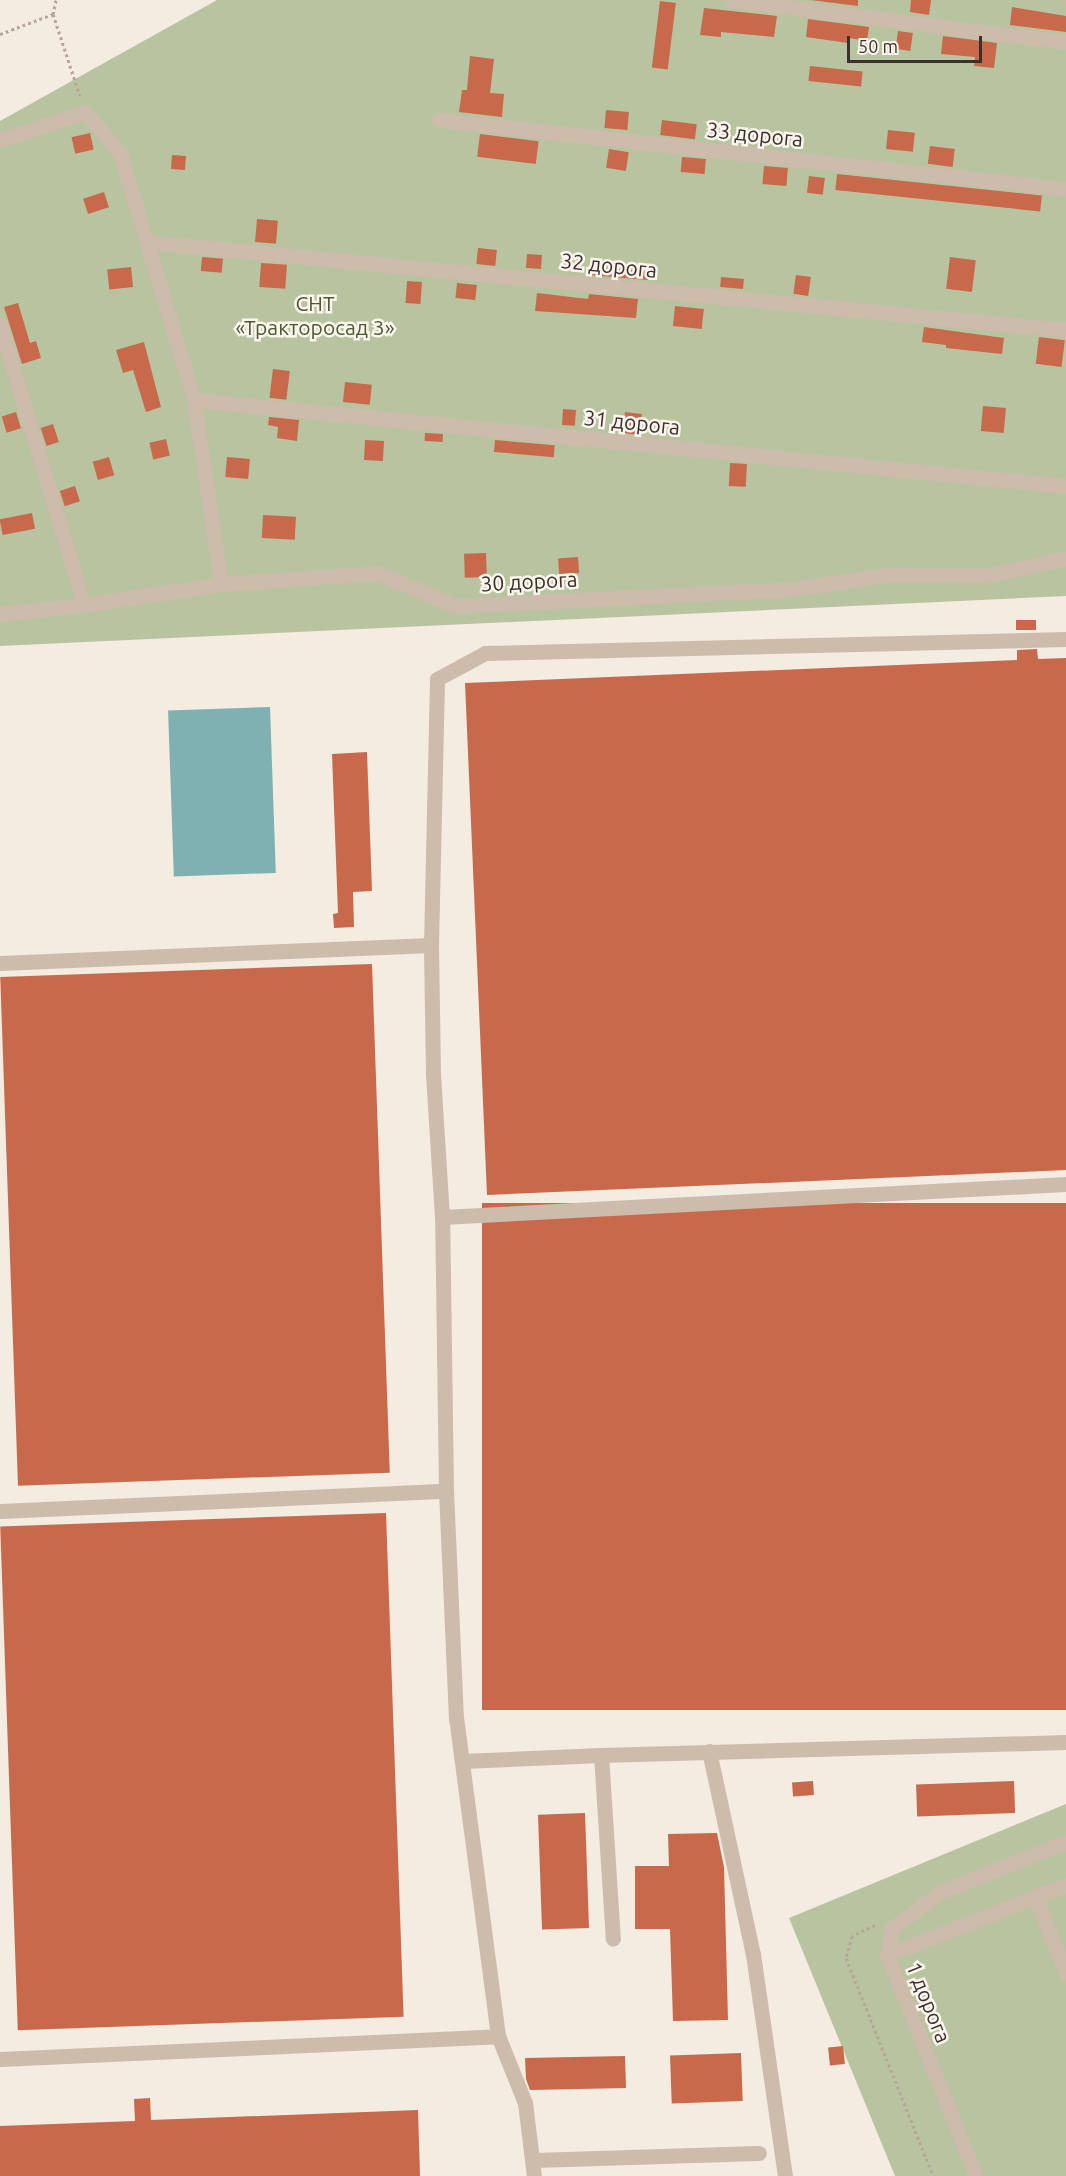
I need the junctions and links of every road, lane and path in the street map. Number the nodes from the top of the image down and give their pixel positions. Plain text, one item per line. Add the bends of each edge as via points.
1 (56, 0) edge
2 (732, 0) edge
3 (53, 14) junction
4 (0, 34) edge
5 (1066, 42) edge
6 (85, 112) junction
7 (439, 120) dead end
8 (0, 140) edge
9 (1066, 189) edge
10 (147, 242) junction
11 (0, 325) edge
12 (1066, 330) edge
13 (194, 400) junction
14 (1066, 486) edge
15 (1066, 558) edge
16 (221, 584) junction
17 (84, 605) junction
18 (0, 614) edge
19 (1066, 639) edge
20 (431, 945) junction
21 (0, 963) edge
22 (1066, 1184) edge
23 (442, 1217) junction
24 (446, 1491) junction
25 (0, 1511) edge
26 (1066, 1742) edge
27 (709, 1751) junction
28 (601, 1755) junction
29 (463, 1761) junction
30 (1066, 1842) edge
31 (1066, 1885) edge
32 (1035, 1896) junction
33 (877, 1924) dead end
34 (613, 1939) dead end
35 (887, 1955) junction
36 (1066, 1973) edge
37 (498, 2036) junction
38 (0, 2059) edge
39 (759, 2152) dead end
40 (534, 2168) edge
41 (785, 2176) edge
42 (933, 2176) edge
43 (976, 2176) edge

1 - 3 path
2 - 5 street
3 - 4 path
3 - 6 path
6 - 8 street
6 - 10 street via 120,153
7 - 9 street, 33 дорога
10 - 12 street, 32 дорога
10 - 13 street
11 - 17 street
13 - 14 street, 31 дорога
13 - 16 street
15 - 16 street, 30 дорога via 990,575 892,574 792,589 456,606 378,573
16 - 17 street, 30 дорога
17 - 18 street, 30 дорога
19 - 20 street via 485,653 437,679
20 - 21 street
20 - 23 street via 433,1074
22 - 23 street
23 - 24 street
24 - 25 street
24 - 29 street via 456,1719
26 - 27 street
27 - 28 street
27 - 41 street via 753,1954
28 - 29 street
28 - 34 street
29 - 37 street
30 - 35 street via 942,1891 892,1928
31 - 32 street, 1 дорога
32 - 35 street, 1 дорога
32 - 36 street
33 - 42 path via 852,1936 846,1958
35 - 43 street, 1 дорога
37 - 38 street
37 - 40 street via 525,2103
39 - 40 street

